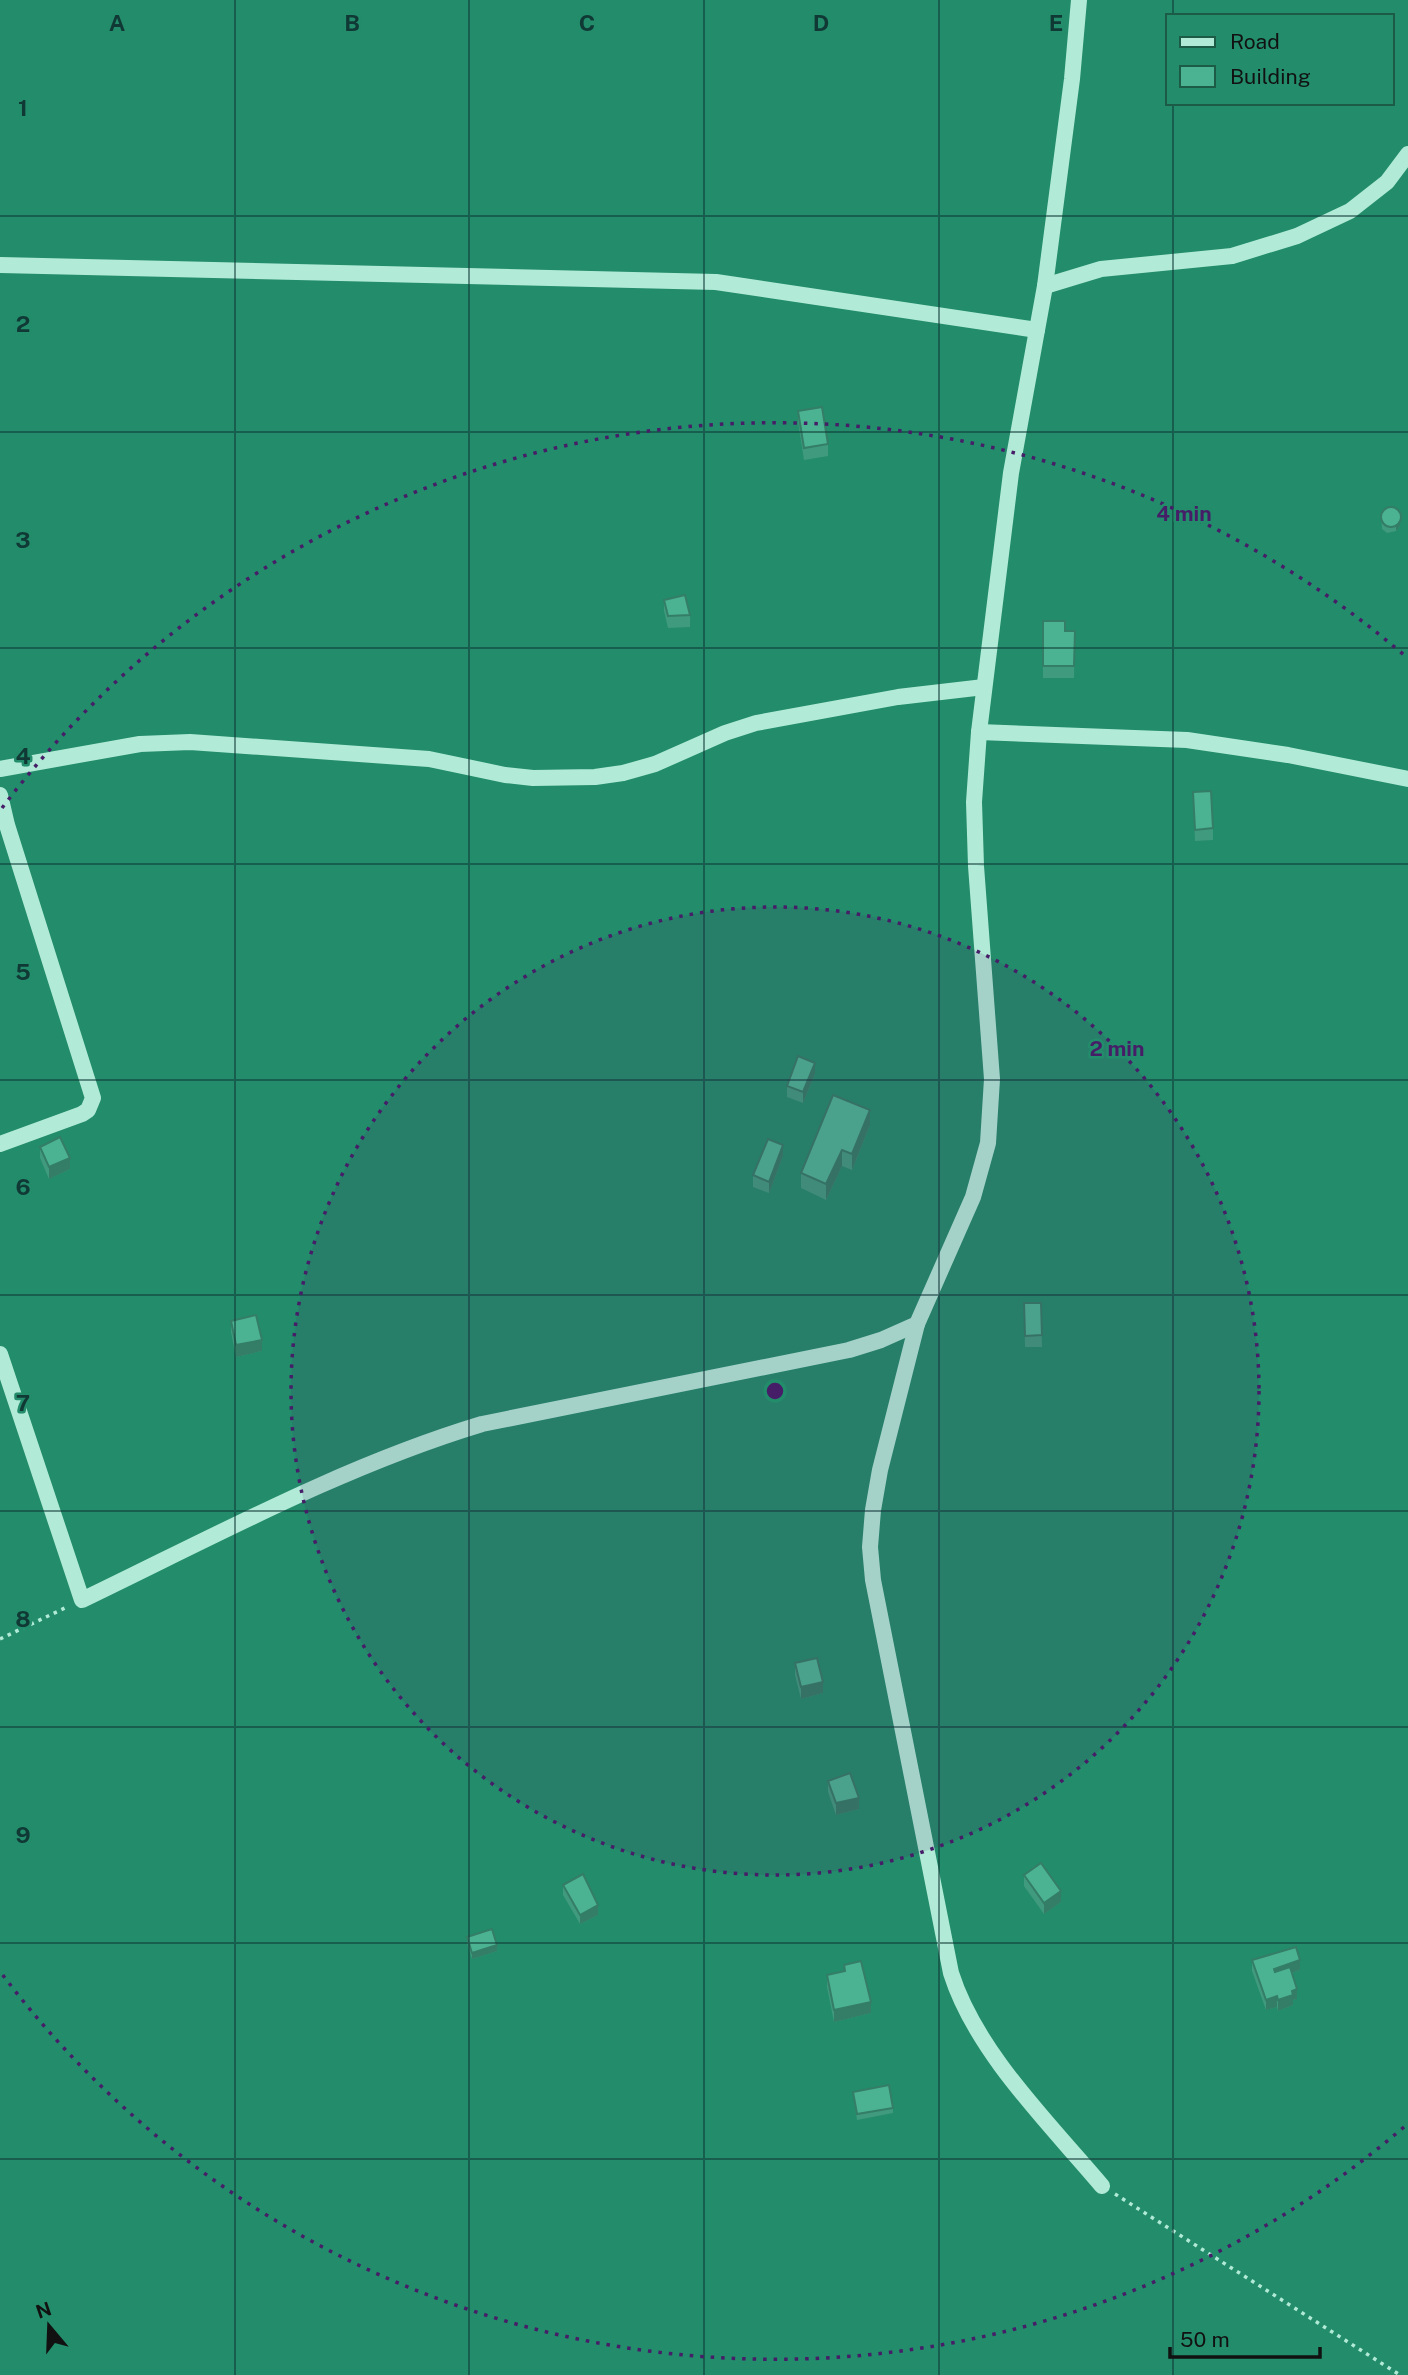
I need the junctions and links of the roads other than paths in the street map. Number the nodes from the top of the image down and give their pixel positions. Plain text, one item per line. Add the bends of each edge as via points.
1 (1079, 0) edge
2 (1408, 154) edge
3 (0, 265) edge
4 (1045, 286) junction
5 (1037, 330) junction
6 (984, 687) junction
7 (979, 732) junction
8 (0, 769) edge
9 (1408, 779) edge
10 (0, 795) edge
11 (0, 1144) edge
12 (917, 1324) junction
13 (0, 1354) edge
14 (1102, 2186) road end

1 - 4 street
2 - 4 street via 1387,183 1350,211 1297,236 1232,256 1101,269
3 - 5 street via 716,282
4 - 5 street
5 - 6 street via 1011,473
6 - 7 street
6 - 8 street via 898,697 756,723 655,764 595,777 533,778 429,759 190,742 140,744
7 - 9 street via 1200,742
7 - 12 street via 974,802 992,1079 988,1143 973,1197
10 - 11 street via 93,1098 82,1114
12 - 13 street via 849,1350 482,1424 435,1438 303,1494 82,1600
12 - 14 street via 880,1470 870,1547 951,1973 970,2019 1007,2073

